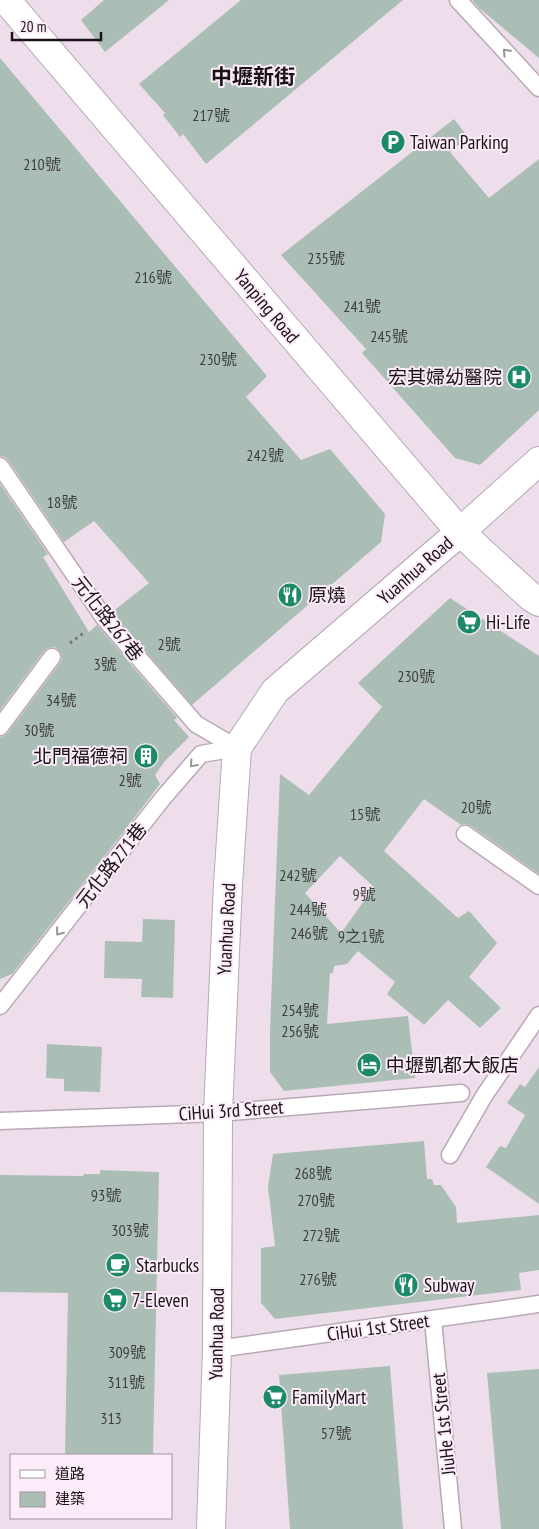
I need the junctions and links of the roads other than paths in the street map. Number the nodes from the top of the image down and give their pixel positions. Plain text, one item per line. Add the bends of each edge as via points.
1 (6, 0) edge
2 (458, 0) edge
3 (539, 88) edge
4 (539, 461) edge
5 (0, 466) edge
6 (460, 532) junction
7 (539, 602) edge
8 (52, 657) road end
9 (0, 727) edge
10 (237, 748) junction
11 (464, 834) dead end
12 (539, 886) edge
13 (3, 998) edge
14 (538, 1019) edge
15 (461, 1093) dead end
16 (218, 1112) junction
17 (0, 1120) edge
18 (450, 1155) dead end
19 (539, 1304) edge
20 (433, 1320) junction
21 (217, 1349) junction
22 (211, 1529) edge
23 (453, 1529) edge

1 - 6 street, Yanping Road
3 -> 2 lane
4 - 6 street, Yuanhua Road
5 - 10 lane, 元化路267巷 via 104,618 196,724
6 - 7 street, Yanping Road
6 - 10 street, Yuanhua Road via 275,692
8 - 9 lane
10 -> 13 lane, 元化路271巷 via 201,754
10 - 16 street, Yuanhua Road
11 - 12 lane
14 - 18 lane via 484,1096
15 - 16 lane, CiHui 3rd Street
16 - 17 lane, CiHui 3rd Street
16 - 21 street, Yuanhua Road
19 - 20 lane, CiHui 1st Street
20 - 21 lane, CiHui 1st Street
20 - 23 lane, JiuHe 1st Street
21 - 22 street, Yuanhua Road

